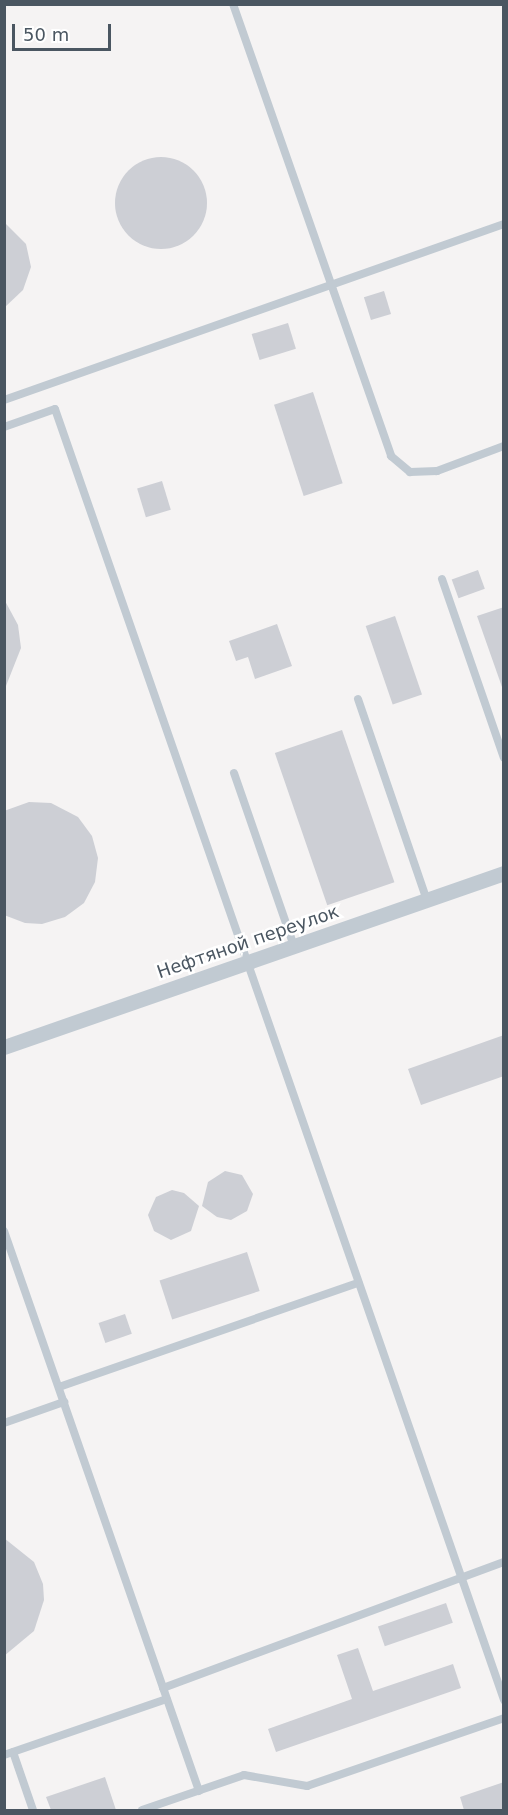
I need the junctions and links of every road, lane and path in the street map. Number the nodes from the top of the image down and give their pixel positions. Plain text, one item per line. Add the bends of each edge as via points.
1 (233, 4) edge
2 (504, 224) edge
3 (331, 285) junction
4 (4, 400) edge
5 (4, 427) edge
6 (504, 446) edge
7 (442, 579) dead end
8 (358, 699) dead end
9 (504, 758) edge
10 (234, 773) dead end
11 (504, 873) edge
12 (427, 900) junction
13 (294, 946) junction
14 (247, 963) junction
15 (4, 1047) edge
16 (4, 1231) edge
17 (358, 1282) junction
18 (59, 1387) junction
19 (64, 1402) junction
20 (4, 1423) edge
21 (504, 1562) edge
22 (461, 1578) junction
23 (163, 1688) junction
24 (167, 1698) junction
25 (504, 1700) edge
26 (504, 1718) edge
27 (13, 1752) junction
28 (4, 1755) edge
29 (199, 1791) junction
30 (33, 1810) edge
31 (142, 1810) edge

1 - 3 lane
2 - 3 lane
3 - 4 lane
3 - 6 lane via 391,456 410,472 437,471
5 - 14 lane via 55,409
7 - 9 lane
8 - 12 lane
10 - 13 lane
11 - 12 street, Нефтяной переулок
12 - 13 street, Нефтяной переулок
13 - 14 street, Нефтяной переулок
14 - 15 street, Нефтяной переулок
14 - 17 lane
16 - 18 lane
17 - 18 lane
17 - 22 lane
18 - 19 lane
19 - 20 lane
19 - 23 lane
21 - 22 lane
22 - 23 lane
22 - 25 lane
23 - 24 lane
24 - 27 lane
24 - 29 lane
26 - 29 lane via 307,1786 244,1775
27 - 28 lane
27 - 30 lane
29 - 31 lane

